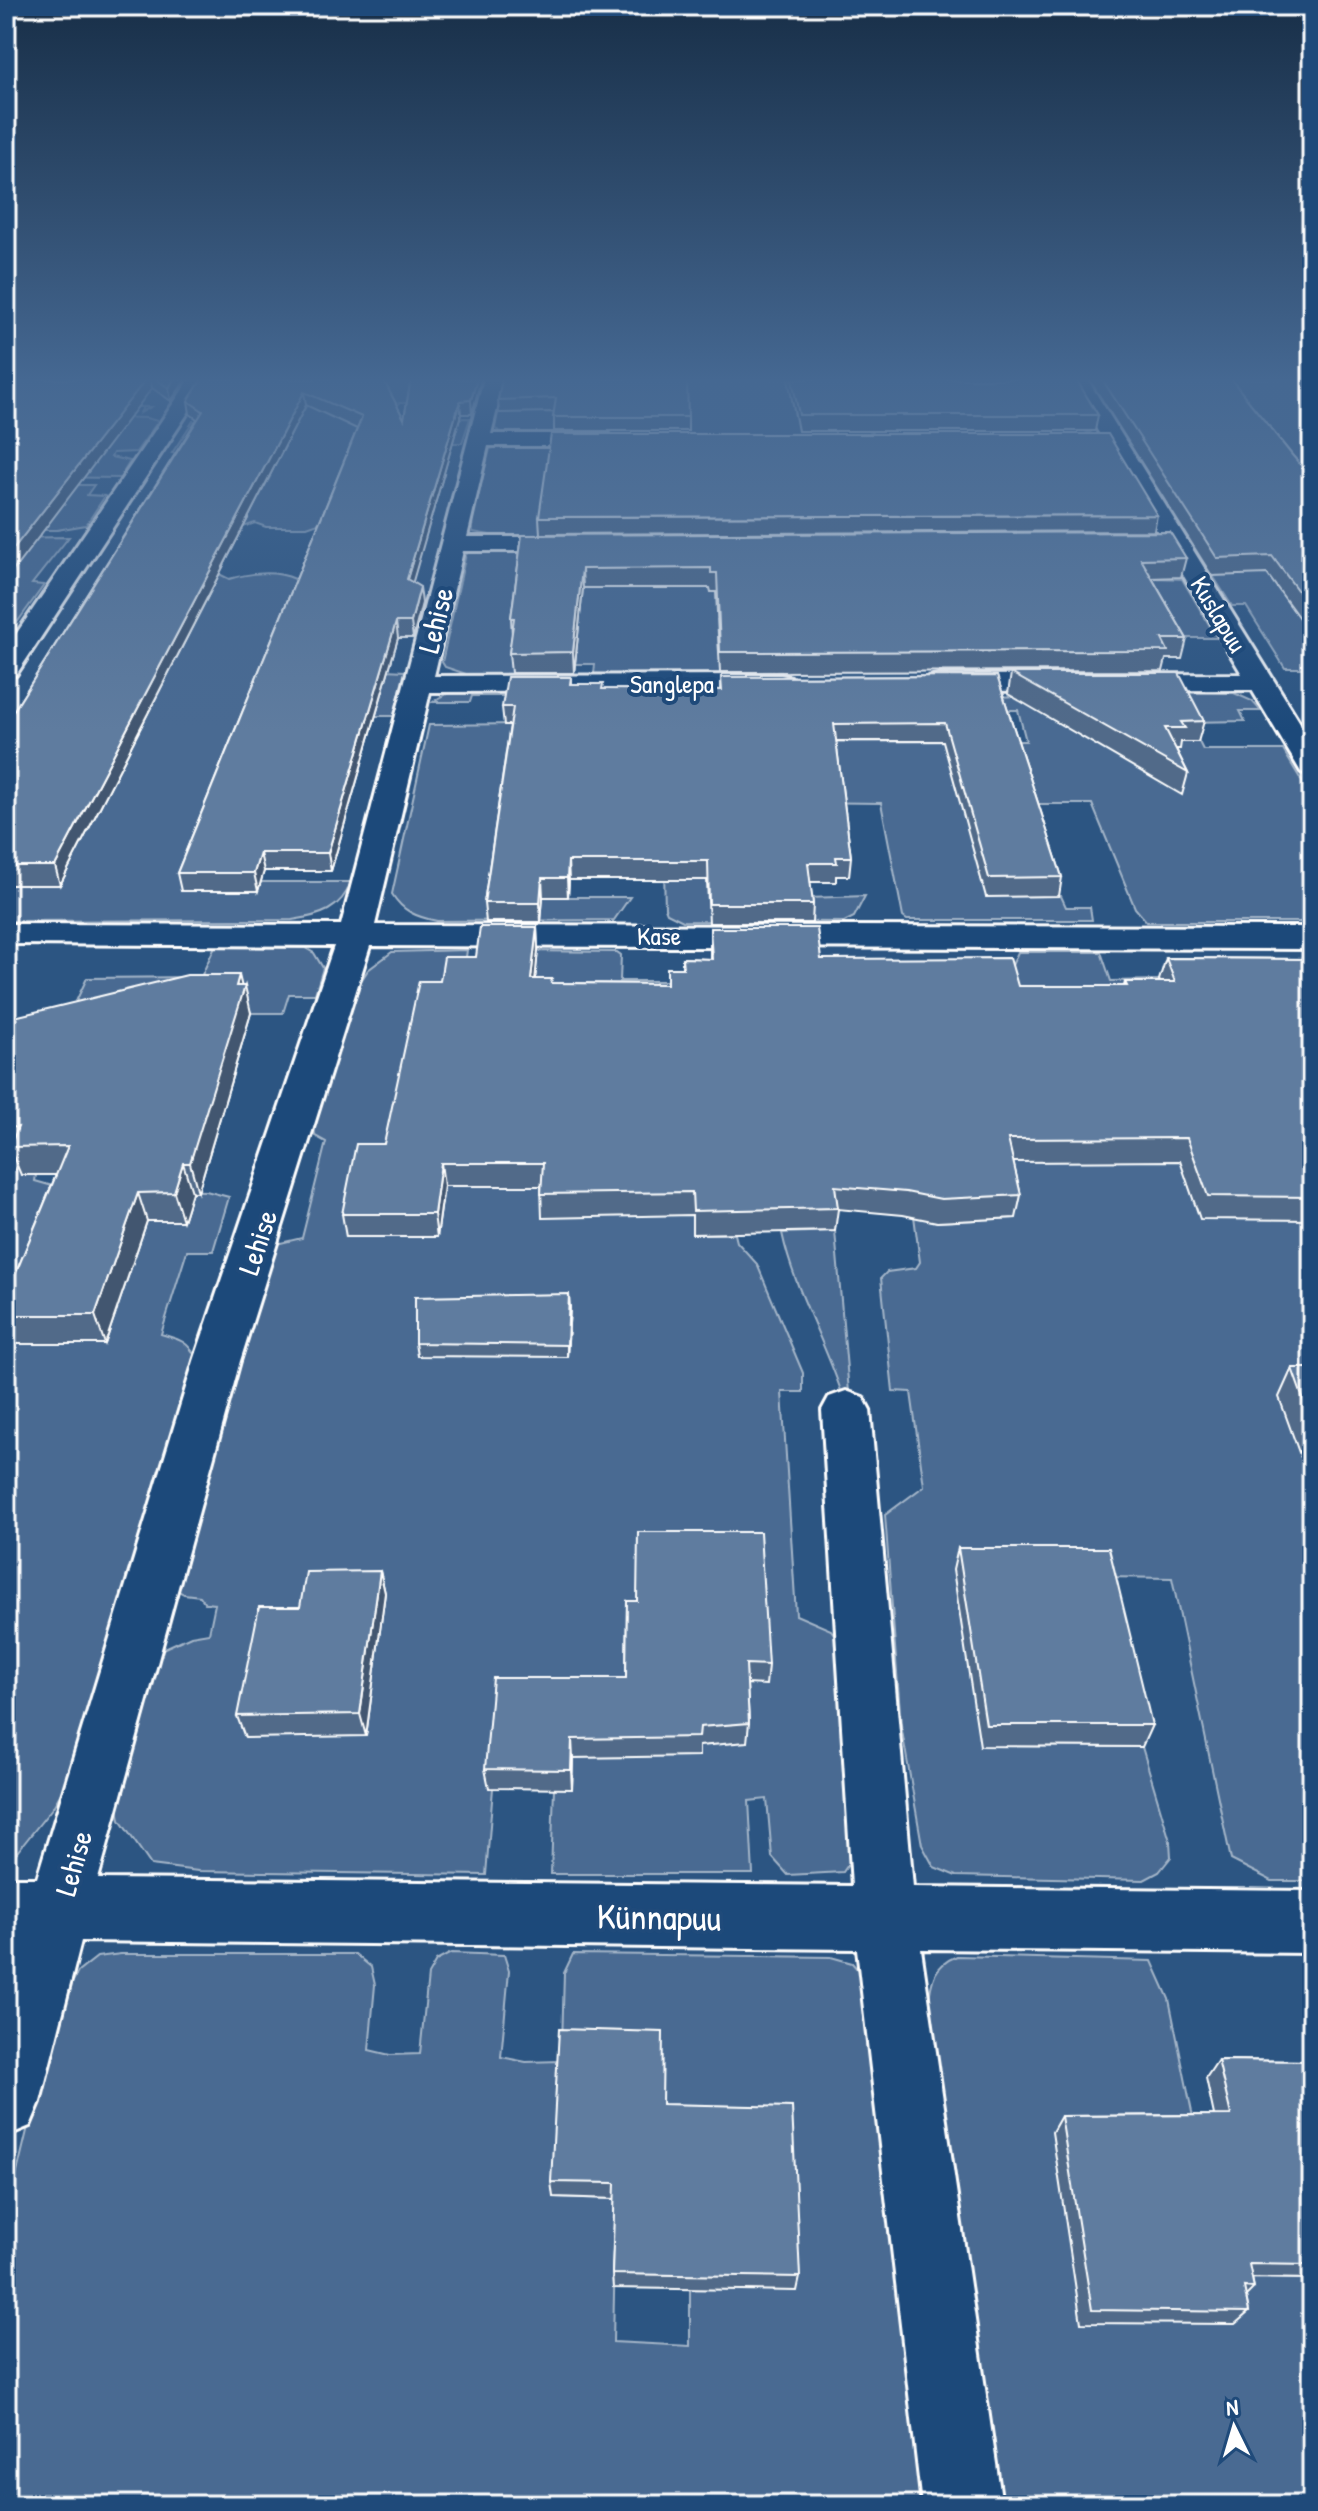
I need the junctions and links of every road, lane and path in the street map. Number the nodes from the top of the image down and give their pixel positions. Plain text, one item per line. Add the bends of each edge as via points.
1 (122, 496) edge
2 (465, 496) edge
3 (1147, 496) edge
4 (1143, 541) edge
5 (1175, 541) junction
6 (454, 544) junction
7 (595, 544) edge
8 (6, 669) edge
9 (1260, 682) junction
10 (800, 683) edge
11 (911, 683) edge
12 (420, 684) junction
13 (1312, 766) edge
14 (356, 933) junction
15 (6, 934) edge
16 (1312, 938) edge
17 (846, 1410) dead end
18 (33, 1909) edge
19 (885, 1918) junction
20 (1312, 1922) edge
21 (6, 2102) edge
22 (962, 2505) edge

1 - 8 street
2 - 6 street, Lehise
3 - 5 street, Kuslapuu
4 - 5 street
5 - 9 street, Kuslapuu
6 - 7 street
6 - 12 street, Lehise
9 - 11 street
9 - 13 street, Kuslapuu
10 - 12 street, Sanglepa
12 - 14 street, Lehise
14 - 15 street, Kase
14 - 16 street, Kase
14 - 18 street, Lehise
17 - 19 street
18 - 19 street, Künnapuu
18 - 21 street, Lehise
19 - 20 street, Künnapuu
19 - 22 street

